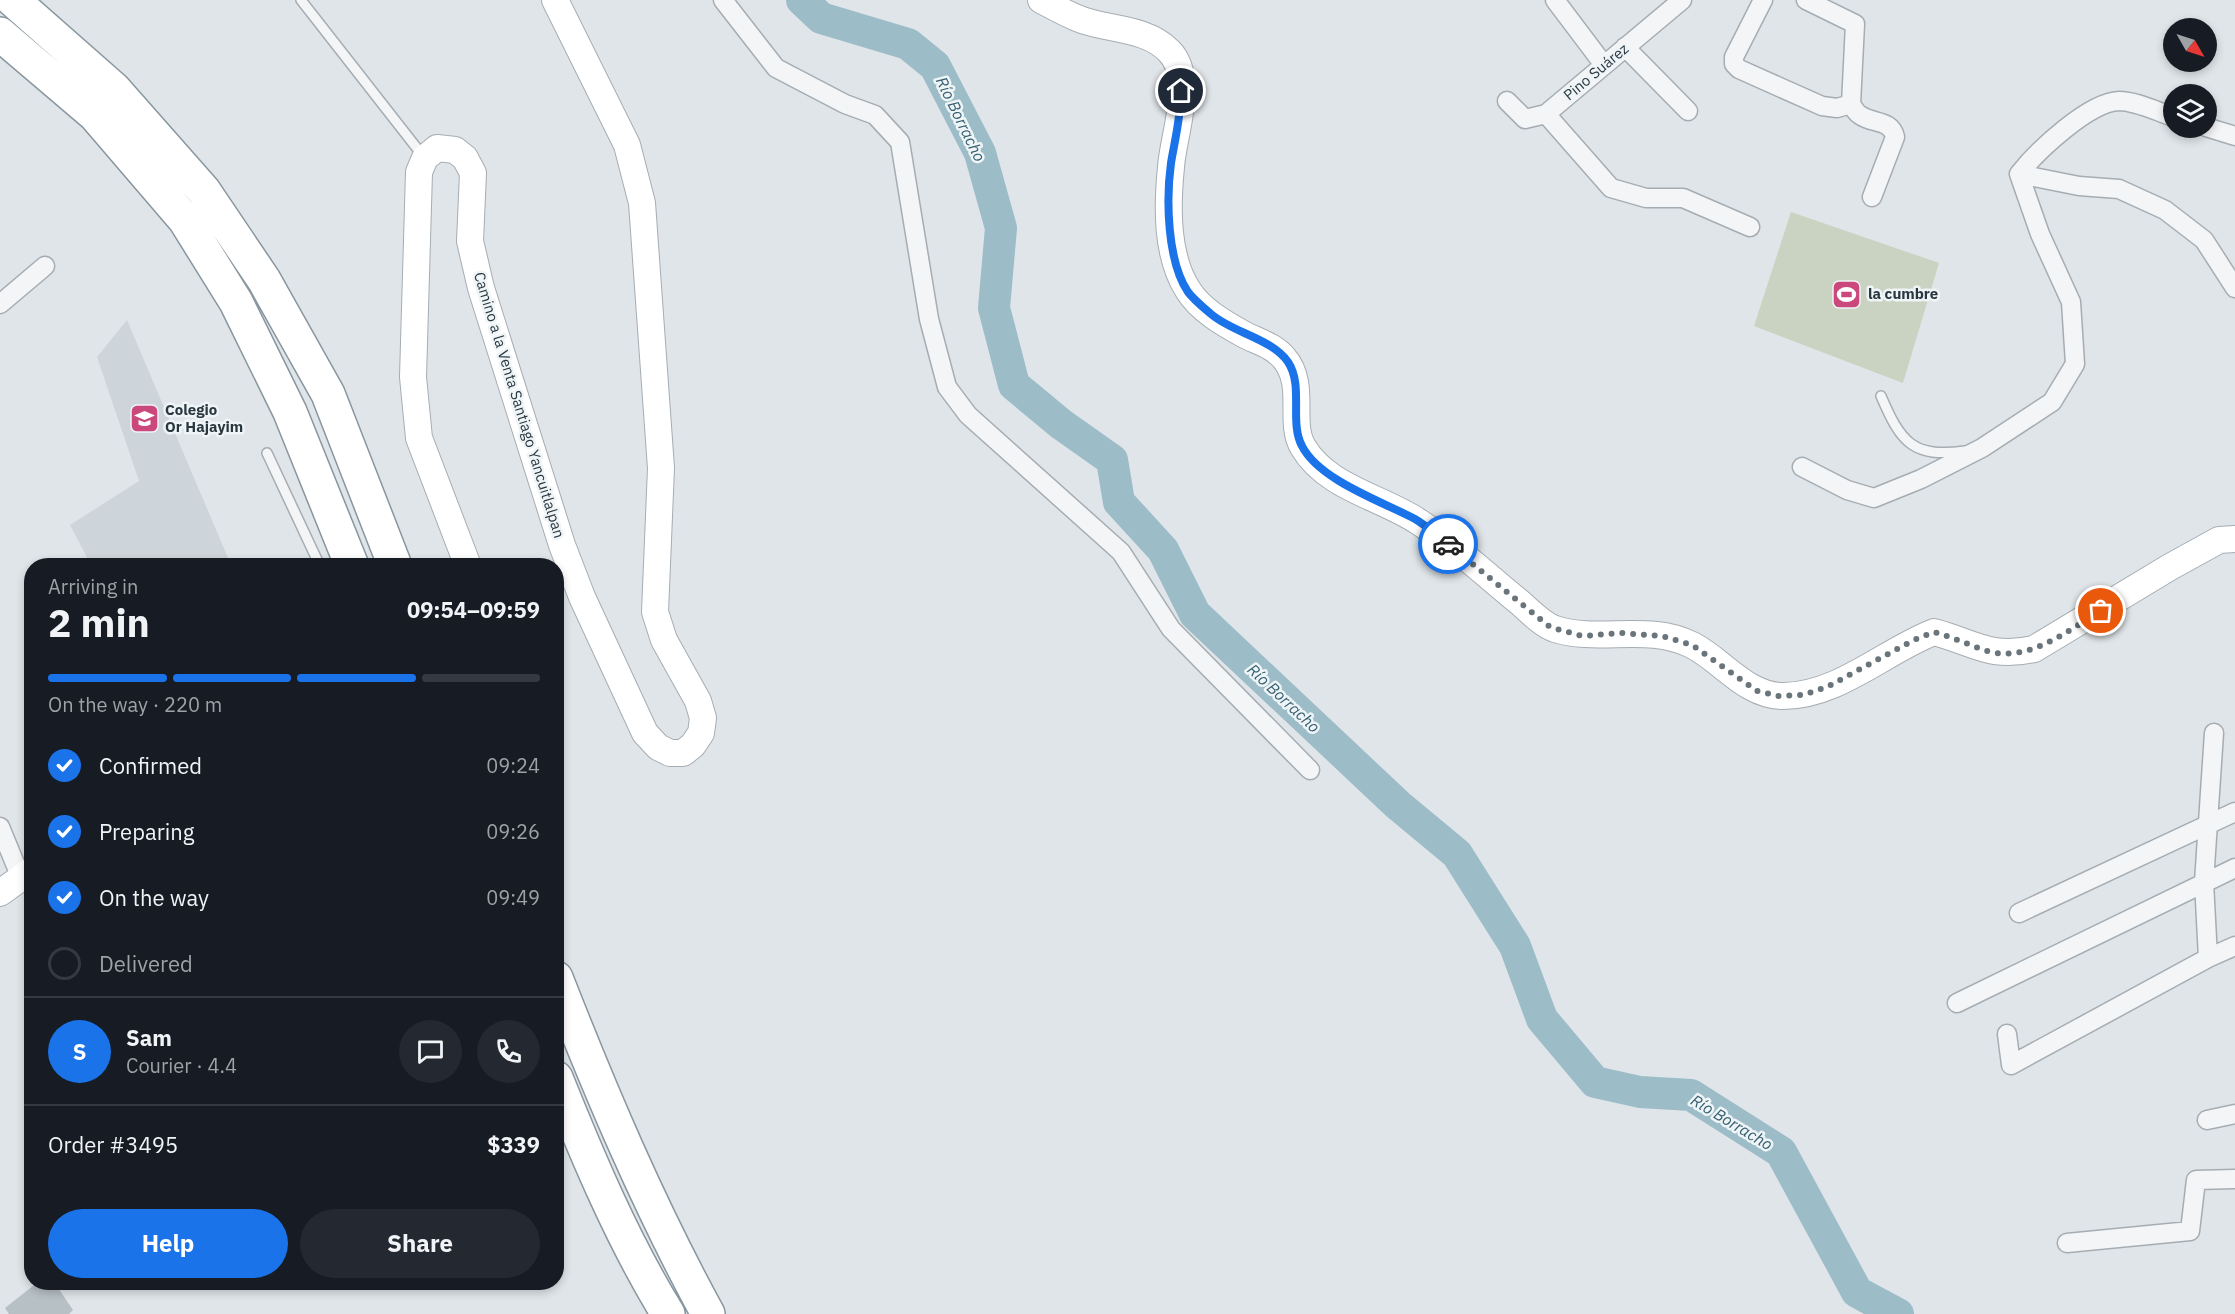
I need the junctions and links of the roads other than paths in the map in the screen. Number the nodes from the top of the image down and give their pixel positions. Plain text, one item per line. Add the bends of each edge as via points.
1 (13, 0) edge
2 (302, 0) edge
3 (555, 0) edge
4 (723, 0) edge
5 (1041, 0) edge
6 (1555, 0) edge
7 (1682, 0) edge
8 (1763, 0) edge
9 (1806, 0) edge
10 (0, 34) edge
11 (1625, 47) junction
12 (1604, 65) junction
13 (1507, 101) dead end
14 (1851, 104) junction
15 (1688, 111) dead end
16 (1546, 114) junction
17 (2163, 114) edge
18 (2217, 130) edge
19 (2235, 136) edge
20 (424, 158) junction
21 (2019, 174) junction
22 (1872, 197) dead end
23 (1750, 227) dead end
24 (45, 266) dead end
25 (2235, 288) edge
26 (0, 304) edge
27 (1881, 396) dead end
28 (1982, 448) junction
29 (267, 453) dead end
30 (1802, 467) dead end
31 (2235, 539) edge
32 (316, 558) edge
33 (348, 558) edge
34 (392, 558) edge
35 (465, 558) edge
36 (2214, 733) dead end
37 (1310, 770) dead end
38 (2235, 813) edge
39 (2209, 825) junction
40 (0, 827) edge
41 (2235, 868) edge
42 (24, 870) edge
43 (24, 875) edge
44 (2204, 882) junction
45 (0, 893) edge
46 (2019, 913) dead end
47 (2235, 946) edge
48 (2208, 958) junction
49 (564, 998) edge
50 (1957, 1003) dead end
51 (2007, 1034) dead end
52 (564, 1097) edge
53 (2235, 1114) edge
54 (2207, 1120) dead end
55 (2235, 1179) edge
56 (2067, 1243) dead end
57 (668, 1314) edge
58 (708, 1314) edge

1 - 34 highway via 114,89 204,191 264,280 328,394
2 - 20 lane
3 - 20 main road, Camino a la Venta Santiago Yancuitlalpan via 627,145 642,203 661,468 655,612 664,640 698,701 703,718 701,733 683,753 670,753 658,747 645,733 562,544 480,288 470,241 473,173 455,150 437,148
4 - 37 street via 776,68 875,115 900,142 929,319 947,387 968,415 1121,552 1171,629
5 - 31 main road via 1084,21 1151,39 1170,52 1180,73 1181,109 1171,166 1174,260 1188,292 1212,315 1276,350 1287,362 1296,379 1301,445 1339,482 1417,520 1550,627 1582,636 1662,636 1692,645 1757,691 1778,696 1803,695 1827,687 1934,632 1988,651 2012,654 2034,648 2219,540
6 - 12 street
7 - 11 street, Pino Suárez
8 - 14 street via 1734,64 1822,106 1837,108
9 - 14 street via 1855,24
10 - 33 highway via 95,115 185,220 236,302 290,411
11 - 12 street, Pino Suárez
11 - 15 street
12 - 16 street, Pino Suárez
13 - 16 street via 1525,119
14 - 22 street via 1860,115 1888,125 1893,131
16 - 23 street via 1611,188 1646,198 1683,198
17 - 21 street via 2121,101 2098,106 2033,157
18 - 19 street
20 - 35 main road via 419,172 413,377 419,438
21 - 25 street via 2119,189 2165,210 2204,240
21 - 28 street via 2040,234 2071,302 2075,364 2052,402
24 - 26 street
27 - 28 lane via 1902,435 1914,447 1933,454
28 - 30 street via 1874,498 1847,490
29 - 32 lane
36 - 39 street
38 - 39 street
39 - 44 street
39 - 46 street
40 - 42 street
41 - 44 street
43 - 45 main road
44 - 48 street
44 - 50 street
47 - 48 street
48 - 51 street via 2011,1065
49 - 58 highway via 610,1116
52 - 57 highway via 650,1284
53 - 54 street
55 - 56 street via 2196,1180 2190,1231

